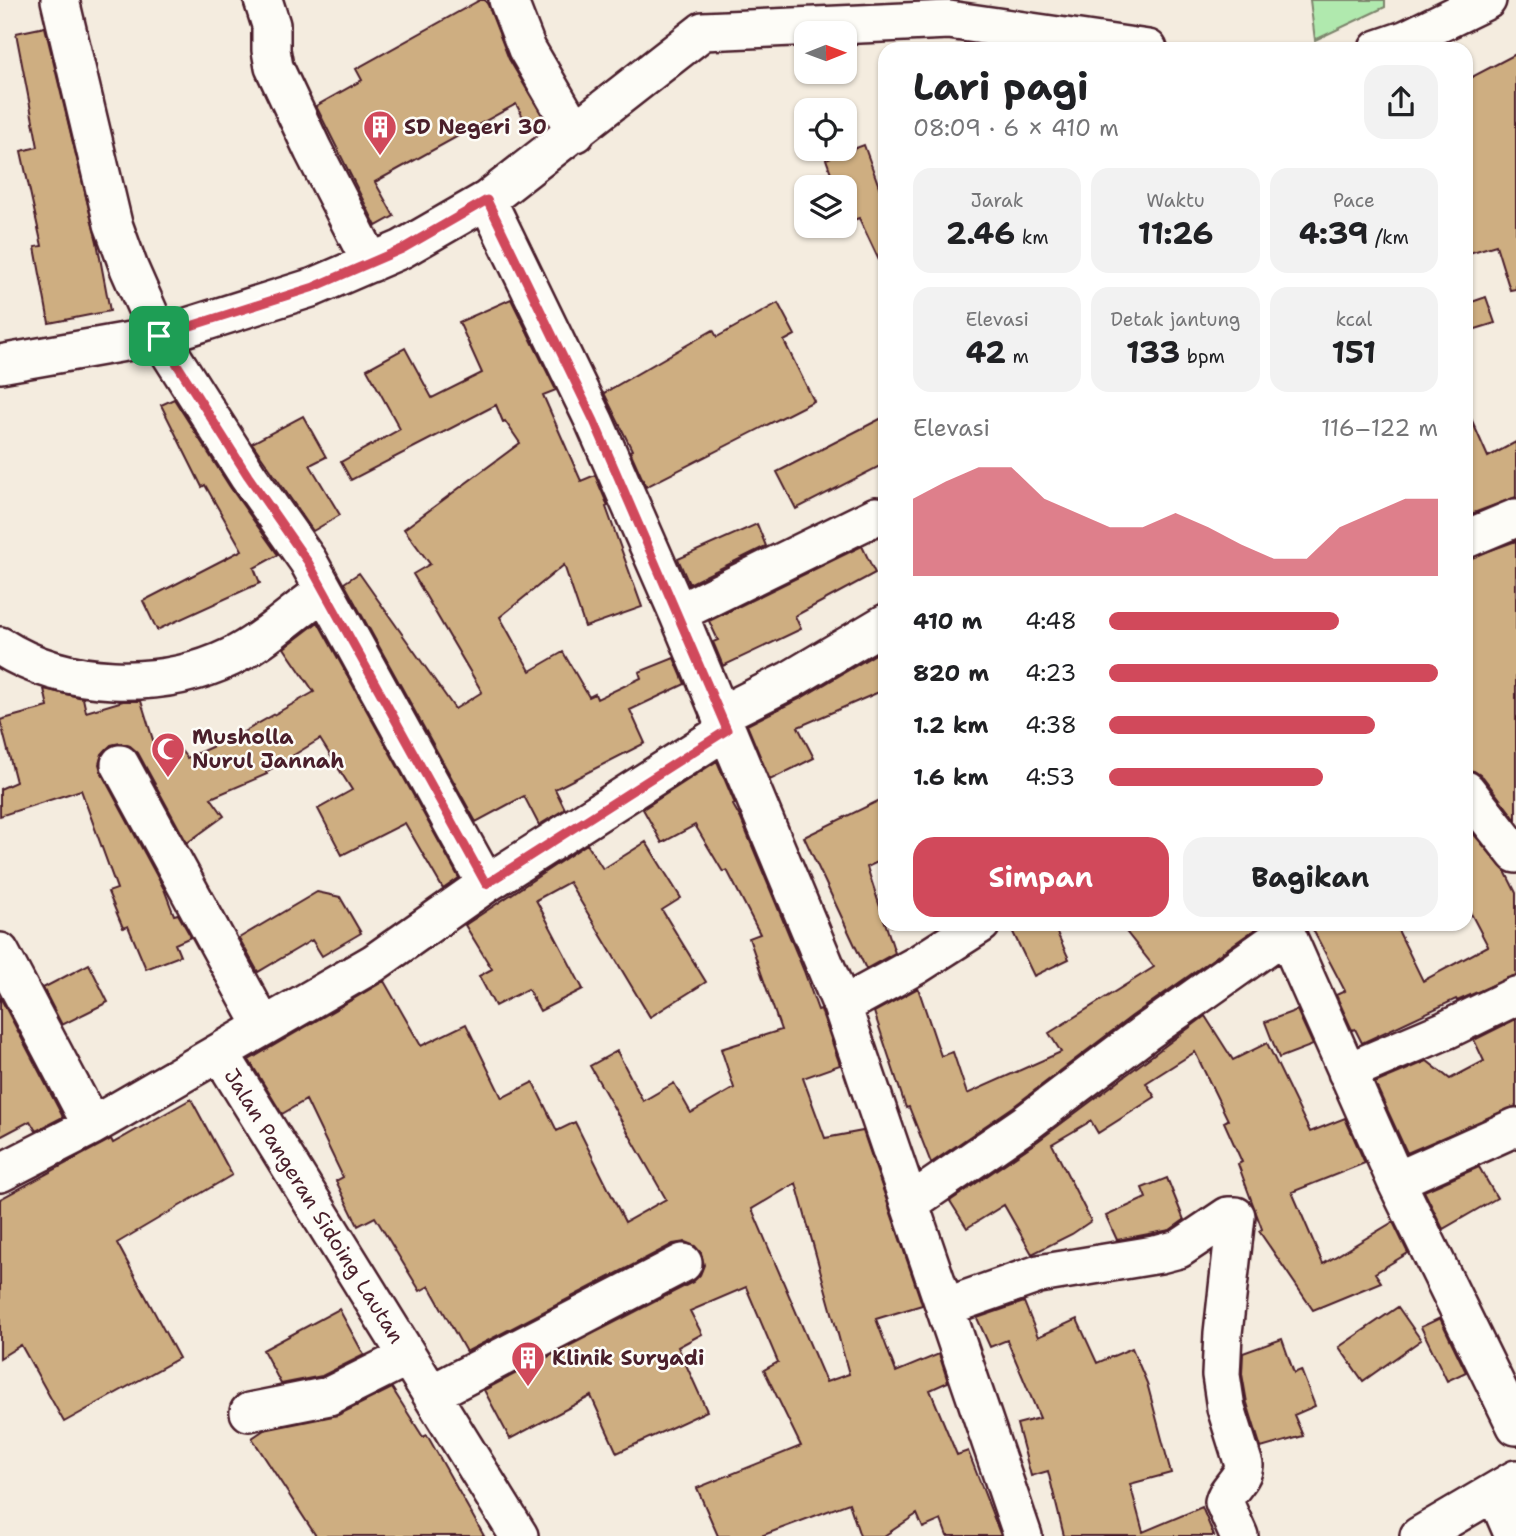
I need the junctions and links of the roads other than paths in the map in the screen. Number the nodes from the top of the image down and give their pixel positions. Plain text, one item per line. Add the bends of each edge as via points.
1 (60, 0) edge
2 (264, 0) edge
3 (508, 0) edge
4 (1487, 0) edge
5 (951, 10) edge
6 (701, 15) edge
7 (1091, 42) edge
8 (1398, 42) edge
9 (576, 133) junction
10 (487, 200) junction
11 (371, 262) junction
12 (159, 336) junction
13 (0, 365) edge
14 (876, 516) dead end
15 (1516, 518) edge
16 (1473, 536) edge
17 (317, 581) junction
18 (678, 613) junction
19 (878, 628) edge
20 (0, 646) edge
21 (723, 722) junction
22 (120, 764) dead end
23 (1473, 799) edge
24 (1516, 854) edge
25 (486, 884) junction
26 (970, 931) edge
27 (1280, 931) edge
28 (1285, 931) edge
29 (0, 952) edge
30 (1516, 996) edge
31 (842, 1006) junction
32 (263, 1026) junction
33 (220, 1053) junction
34 (1347, 1072) junction
35 (92, 1126) junction
36 (1516, 1127) edge
37 (0, 1173) edge
38 (1396, 1181) junction
39 (909, 1203) junction
40 (683, 1263) dead end
41 (945, 1307) junction
42 (407, 1357) junction
43 (431, 1395) junction
44 (249, 1412) dead end
45 (1516, 1426) edge
46 (1506, 1485) edge
47 (519, 1536) edge
48 (1023, 1536) edge
49 (1239, 1536) edge
50 (1419, 1536) edge
51 (1514, 1536) edge

1 - 12 street via 113,224
2 - 11 street via 274,67
3 - 9 street via 527,48
4 - 8 street
5 - 6 street
5 - 7 street
6 - 9 street
9 - 10 street
10 - 11 street
10 - 18 street
11 - 12 street via 314,287
12 - 13 street
12 - 17 street
14 - 18 street
15 - 16 street
17 - 20 street via 232,656 204,668 133,680 81,677 49,670
17 - 25 street
18 - 21 street
19 - 21 street
21 - 25 street
21 - 31 street
22 - 32 street
23 - 24 street
25 - 32 street via 374,963
26 - 31 street
27 - 39 street via 1025,1124
28 - 34 street
29 - 35 street
30 - 34 street
31 - 39 street
32 - 33 street
33 - 35 street, Jalan Pangeran Sidoing Lautan
33 - 42 street, Jalan Pangeran Sidoing Lautan
34 - 38 street
35 - 37 street, Jalan Pangeran Sidoing Lautan
36 - 38 street
38 - 45 street
39 - 41 street
40 - 43 street
41 - 48 street
41 - 49 street via 1039,1274 1179,1249 1228,1216 1236,1216 1220,1357 1226,1408 1244,1465 1244,1473 1224,1502
42 - 43 street, Jalan Pangeran Sidoing Lautan
42 - 44 street via 329,1396
43 - 47 street, Jalan Pangeran Sidoing Lautan
46 - 50 street
46 - 51 street

